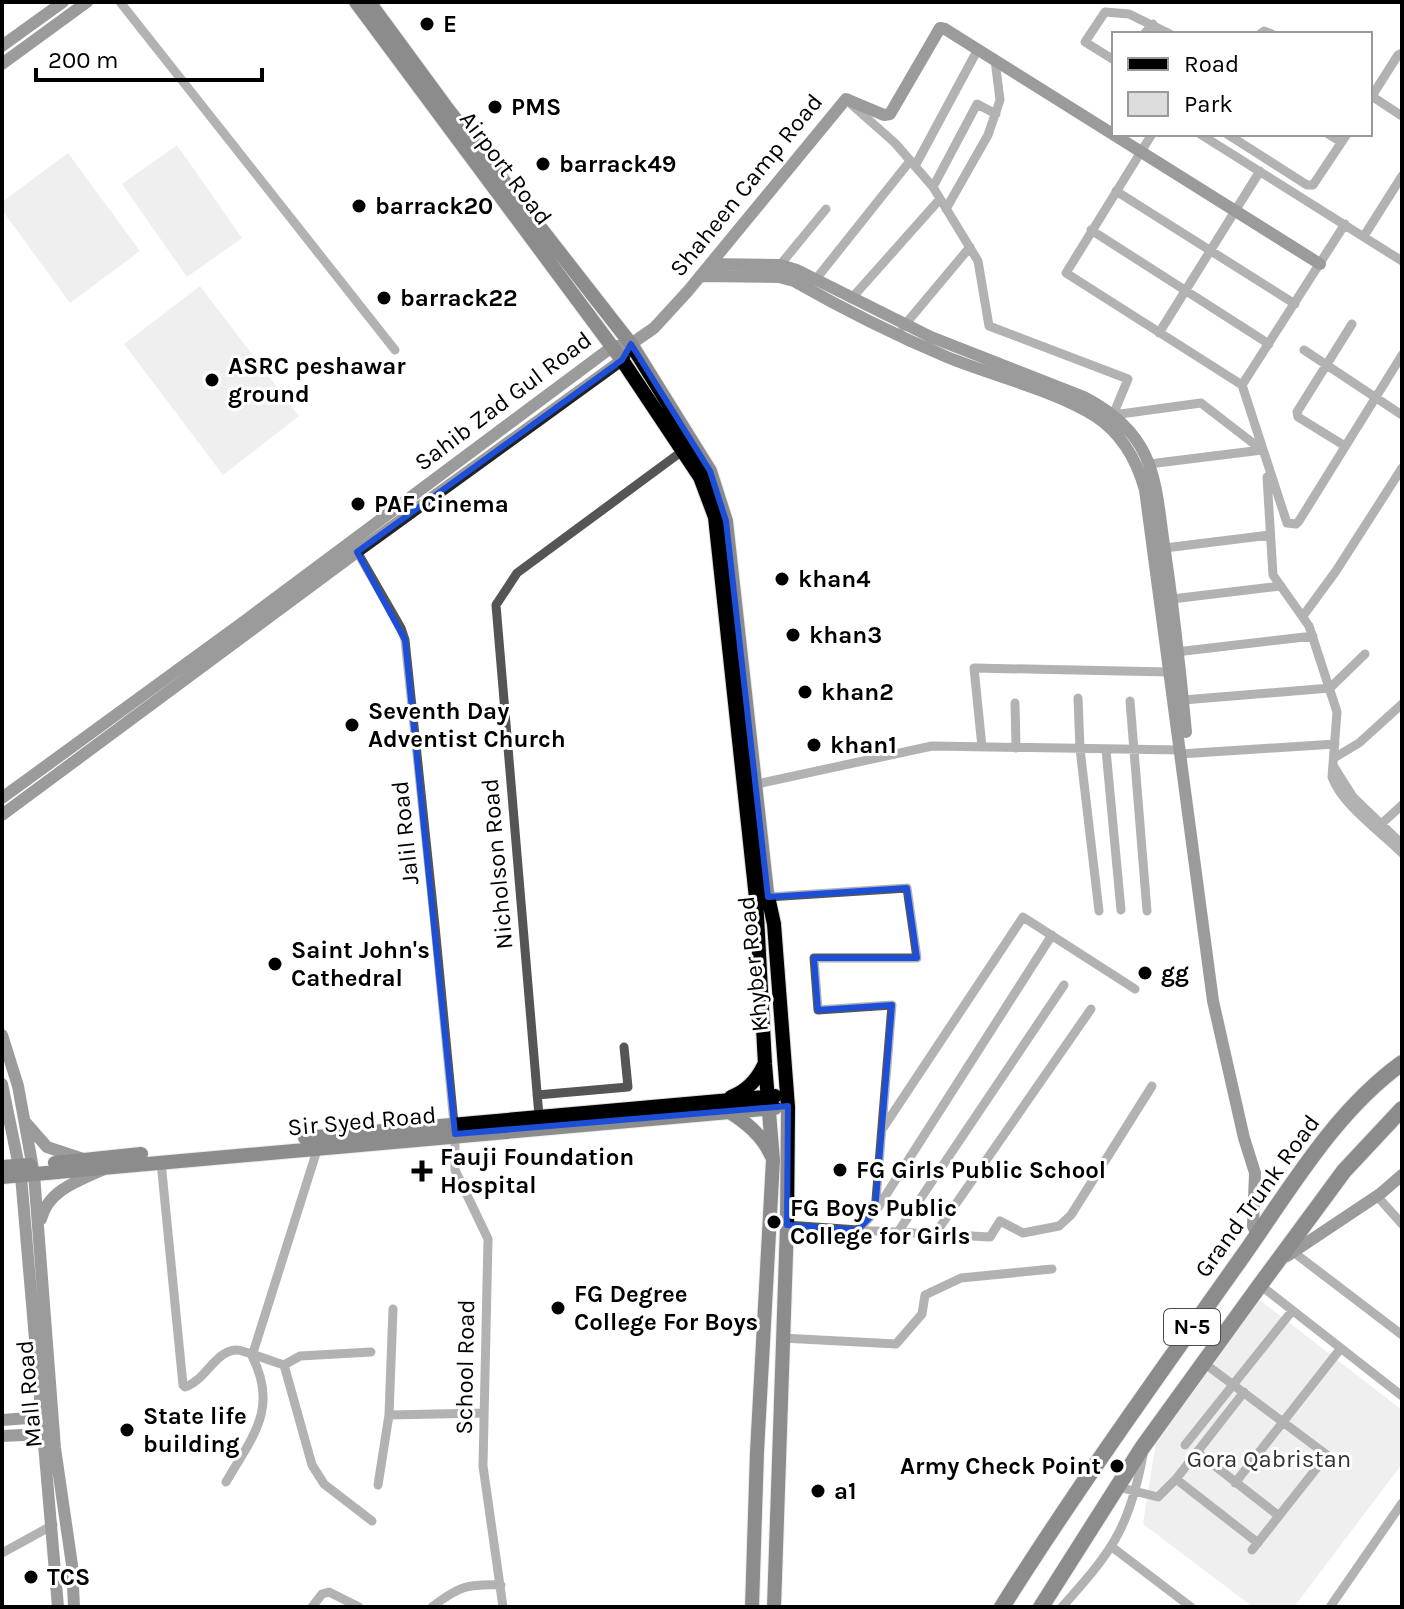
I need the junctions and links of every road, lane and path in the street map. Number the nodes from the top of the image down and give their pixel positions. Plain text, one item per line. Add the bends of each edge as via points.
1 (87, 2) edge
2 (120, 2) edge
3 (356, 2) edge
4 (369, 2) edge
5 (60, 3) edge
6 (68, 16) junction
7 (1153, 24) junction
8 (1146, 32) edge
9 (1167, 32) edge
10 (2, 46) edge
11 (978, 49) junction
12 (1402, 53) edge
13 (1112, 59) edge
14 (995, 60) junction
15 (2, 64) edge
16 (1372, 94) edge
17 (1372, 98) edge
18 (846, 99) junction
19 (996, 114) junction
20 (1402, 116) edge
21 (1112, 133) edge
22 (1117, 136) edge
23 (1151, 136) edge
24 (1203, 136) edge
25 (1230, 136) edge
26 (1344, 138) edge
27 (1141, 151) junction
28 (912, 164) junction
29 (1260, 171) junction
30 (1402, 176) edge
31 (933, 187) junction
32 (1116, 191) junction
33 (940, 199) junction
34 (826, 209) dead end
35 (946, 209) junction
36 (1236, 211) junction
37 (1345, 224) junction
38 (1091, 230) junction
39 (1364, 236) junction
40 (970, 247) junction
41 (1210, 251) junction
42 (1402, 261) edge
43 (710, 264) junction
44 (1320, 264) junction
45 (780, 265) junction
46 (700, 276) junction
47 (816, 279) junction
48 (1185, 291) junction
49 (851, 299) junction
50 (1295, 304) junction
51 (1352, 324) dead end
52 (902, 329) junction
53 (1159, 333) junction
54 (631, 344) junction
55 (1269, 344) junction
56 (612, 347) junction
57 (395, 350) dead end
58 (1304, 350) dead end
59 (1402, 355) edge
60 (622, 360) junction
61 (1326, 365) junction
62 (1242, 385) junction
63 (1375, 397) junction
64 (1113, 415) junction
65 (1402, 415) edge
66 (1345, 446) junction
67 (1262, 450) junction
68 (677, 455) dead end
69 (1266, 461) junction
70 (1149, 464) junction
71 (1402, 468) edge
72 (1270, 535) junction
73 (354, 546) junction
74 (1165, 548) junction
75 (1281, 586) junction
76 (1172, 599) junction
77 (1303, 616) junction
78 (1313, 636) junction
79 (1176, 652) junction
80 (1365, 654) dead end
81 (1169, 672) junction
82 (1330, 688) junction
83 (1078, 698) dead end
84 (1183, 700) junction
85 (1130, 701) dead end
86 (1015, 703) dead end
87 (1402, 704) edge
88 (1335, 744) junction
89 (982, 747) junction
90 (1016, 748) junction
91 (1080, 749) junction
92 (1106, 750) junction
93 (1134, 750) junction
94 (1182, 755) junction
95 (1333, 761) junction
96 (757, 784) junction
97 (2, 798) edge
98 (1402, 805) edge
99 (2, 815) edge
100 (1379, 826) junction
101 (1402, 844) edge
102 (1402, 853) edge
103 (768, 897) junction
104 (1121, 910) dead end
105 (1099, 911) dead end
106 (1147, 911) dead end
107 (1052, 935) junction
108 (1064, 985) dead end
109 (1135, 989) dead end
110 (1091, 1009) dead end
111 (2, 1035) edge
112 (624, 1047) dead end
113 (1402, 1063) edge
114 (765, 1064) junction
115 (2, 1084) edge
116 (1152, 1086) dead end
117 (537, 1095) junction
118 (768, 1102) junction
119 (787, 1102) junction
120 (725, 1105) junction
121 (1402, 1109) edge
122 (539, 1116) junction
123 (24, 1120) junction
124 (454, 1129) junction
125 (881, 1131) junction
126 (318, 1147) junction
127 (85, 1160) junction
128 (773, 1160) junction
129 (161, 1162) junction
130 (2, 1167) edge
131 (108, 1167) junction
132 (27, 1170) junction
133 (1402, 1175) edge
134 (2, 1177) edge
135 (1377, 1196) junction
136 (875, 1212) junction
137 (1402, 1224) edge
138 (787, 1225) junction
139 (858, 1230) junction
140 (38, 1232) junction
141 (898, 1232) junction
142 (935, 1234) junction
143 (1257, 1235) junction
144 (1292, 1251) junction
145 (1052, 1269) dead end
146 (1260, 1285) junction
147 (393, 1309) dead end
148 (1292, 1311) junction
149 (1402, 1335) edge
150 (782, 1338) junction
151 (1341, 1348) junction
152 (371, 1352) dead end
153 (252, 1356) junction
154 (1204, 1363) junction
155 (284, 1365) junction
156 (1233, 1384) junction
157 (1244, 1392) junction
158 (1402, 1396) edge
159 (484, 1413) junction
160 (389, 1415) junction
161 (41, 1417) junction
162 (2, 1420) edge
163 (1283, 1422) junction
164 (42, 1434) junction
165 (2, 1436) edge
166 (1145, 1444) junction
167 (1185, 1445) dead end
168 (55, 1448) junction
169 (1197, 1452) junction
170 (1176, 1479) junction
171 (226, 1482) dead end
172 (1235, 1483) junction
173 (378, 1485) dead end
174 (1118, 1487) junction
175 (1136, 1491) junction
176 (1402, 1503) edge
177 (1279, 1516) junction
178 (372, 1521) dead end
179 (53, 1525) junction
180 (1112, 1547) junction
181 (2, 1553) edge
182 (501, 1585) junction
183 (1050, 1603) edge
184 (58, 1607) edge
185 (74, 1607) edge
186 (312, 1607) edge
187 (359, 1607) edge
188 (432, 1607) edge
189 (503, 1607) edge
190 (752, 1607) edge
191 (774, 1607) edge
192 (1002, 1607) edge
193 (1191, 1607) edge
194 (1330, 1607) edge

1 - 6 street
2 - 57 street
3 - 56 main road, Airport Road
4 - 54 main road, Khyber Road
5 - 6 street
5 - 10 street
6 - 15 street
7 - 8 street
7 - 9 street
7 - 13 street via 1105,12 1085,42
11 - 14 street, Shaheen Camp Road
11 - 18 street, Shaheen Camp Road via 940,28 890,114
11 - 28 street
12 - 16 street
14 - 19 street via 1000,100
14 - 21 street, Shaheen Camp Road
17 - 20 street
18 - 28 street
18 - 43 street, Shaheen Camp Road
19 - 31 street via 977,104
19 - 35 street
22 - 27 street, Shaheen Camp Road
23 - 27 street
24 - 29 street
25 - 26 street via 1307,185 1317,182
27 - 32 street
27 - 36 street, Shaheen Camp Road
28 - 31 street
28 - 47 street
29 - 36 street
29 - 37 street
30 - 39 street
31 - 33 street
32 - 38 street
32 - 41 street
33 - 35 street
33 - 49 street
34 - 45 street
35 - 40 street
36 - 41 street
36 - 44 street, Shaheen Camp Road
37 - 39 street
37 - 44 street
38 - 48 street
38 - 53 street via 1066,273
39 - 42 street
40 - 52 street
40 - 64 street via 978,261 989,326 1128,379
41 - 48 street
41 - 50 street
43 - 45 street
43 - 46 street, Shaheen Camp Road
44 - 50 street
45 - 47 street
46 - 52 street via 788,278
46 - 54 street, Shaheen Camp Road via 654,328
47 - 49 street
48 - 53 street
48 - 55 street
49 - 52 street
50 - 55 street
51 - 61 street
52 - 64 street via 1084,397
52 - 81 street via 947,357 1088,412 1124,444 1145,490
53 - 62 street
54 - 56 street, Sahib Zad Gul Road
54 - 60 street, Sahib Zad Gul Road
54 - 96 main road, Khyber Road via 710,471 726,521
55 - 62 street
56 - 60 main road, Airport Road
56 - 73 street, Sahib Zad Gul Road
58 - 61 street
59 - 63 street
60 - 73 street, Sahib Zad Gul Road
60 - 114 main road, Khyber Road via 700,477 715,517 756,898
61 - 63 street
61 - 66 street via 1297,415
62 - 67 street
63 - 65 street
63 - 66 street
64 - 67 street via 1201,403
64 - 70 street
66 - 69 street via 1292,525 1284,520
67 - 69 street
67 - 70 street
68 - 117 street, Nicholson Road via 517,573 496,605
69 - 72 street
70 - 74 street
71 - 77 street
72 - 74 street
72 - 75 street via 1273,575
73 - 97 street, Sahib Zad Gul Road
73 - 99 street, Sahib Zad Gul Road
73 - 124 street, Jalil Road via 405,640
74 - 76 street
75 - 76 street
75 - 77 street
76 - 79 street
77 - 78 street
78 - 79 street
78 - 82 street
79 - 84 street
80 - 82 street
81 - 89 street via 974,668
81 - 94 street
82 - 84 street
82 - 88 street via 1337,712
83 - 91 street
84 - 94 street
85 - 93 street
86 - 90 street
87 - 95 street
88 - 94 street
88 - 95 street
89 - 90 street
89 - 96 street via 932,746
90 - 91 street
91 - 92 street
91 - 105 street
92 - 93 street
92 - 104 street
93 - 94 street
93 - 106 street
94 - 143 street via 1213,1001 1255,1173
95 - 100 street via 1332,777 1339,792
96 - 103 main road, Khyber Road
98 - 100 street
100 - 101 street
100 - 102 street
103 - 119 main road, Khyber Road
103 - 125 street via 907,888 917,958 814,958 818,1010 892,1005
107 - 109 street
107 - 125 street via 1023,917
107 - 136 street
108 - 141 street
110 - 142 street
111 - 123 street, Mall Road
112 - 117 street via 628,1087
113 - 143 highway, Grand Trunk Road / N-5 via 1343,1119
114 - 118 main road, Khyber Road
114 - 120 main road via 757,1079
115 - 132 street, Mall Road
116 - 142 street via 1059,1226 1023,1233 1000,1221 990,1237
117 - 122 street, Nicholson Road
118 - 119 main road
118 - 120 main road
118 - 128 main road, Khyber Road
119 - 138 main road, Khyber Road
120 - 122 main road, Sir Syed Road
120 - 124 main road, Sir Syed Road
120 - 128 main road via 766,1144
121 - 146 highway, N-5 via 1344,1171
122 - 124 main road, Sir Syed Road
123 - 127 street via 47,1147
123 - 132 street, Mall Road
124 - 126 main road, Sir Syed Road
124 - 127 main road, Sir Syed Road
124 - 159 street, School Road via 455,1170 488,1239
125 - 136 street
126 - 129 main road, Sir Syed Road
126 - 153 street
127 - 132 main road, Sir Syed Road
128 - 190 main road, Khyber Road
129 - 131 main road, Sir Syed Road
129 - 153 street via 181,1382 185,1387 196,1383 230,1351
130 - 132 main road, Sir Syed Road
131 - 132 main road, Sir Syed Road
131 - 140 street via 54,1195 45,1205
132 - 134 main road, Sir Syed Road
132 - 140 street, Mall Road
132 - 161 street, Mall Road
133 - 135 street
135 - 137 street
135 - 144 street
136 - 139 street
138 - 139 street
138 - 150 main road, Khyber Road
139 - 141 street
140 - 168 street, Mall Road
141 - 142 street
143 - 192 highway, Grand Trunk Road / N-5 via 1119,1428
144 - 146 street
144 - 149 street
145 - 150 street via 961,1278 925,1295 922,1314 896,1344
146 - 148 street
146 - 154 highway, N-5
147 - 160 street
148 - 151 street
148 - 156 street
150 - 191 main road, Khyber Road
151 - 158 street
151 - 163 street
152 - 155 street via 300,1356
153 - 155 street
153 - 171 street via 262,1374 261,1420
154 - 156 street
154 - 166 highway, N-5
155 - 178 street via 312,1465 324,1484
156 - 157 street
156 - 167 street
157 - 163 street
157 - 169 street
159 - 160 street
159 - 182 street, School Road via 483,1466
160 - 173 street
161 - 162 street
161 - 164 street, Mall Road
163 - 172 street
163 - 177 street via 1327,1455
164 - 165 street
164 - 168 street
164 - 179 street, Mall Road
166 - 174 highway, N-5
166 - 175 street
168 - 185 street, Mall Road
169 - 170 street
169 - 172 street
170 - 175 street via 1158,1497
170 - 177 street via 1255,1546
172 - 177 street
174 - 175 street
174 - 183 highway, N-5
175 - 180 street
176 - 194 street
179 - 181 street
179 - 184 street, Mall Road
180 - 183 street via 1106,1558
180 - 193 street
182 - 188 street via 462,1586
182 - 189 street, School Road
186 - 187 street via 329,1592

